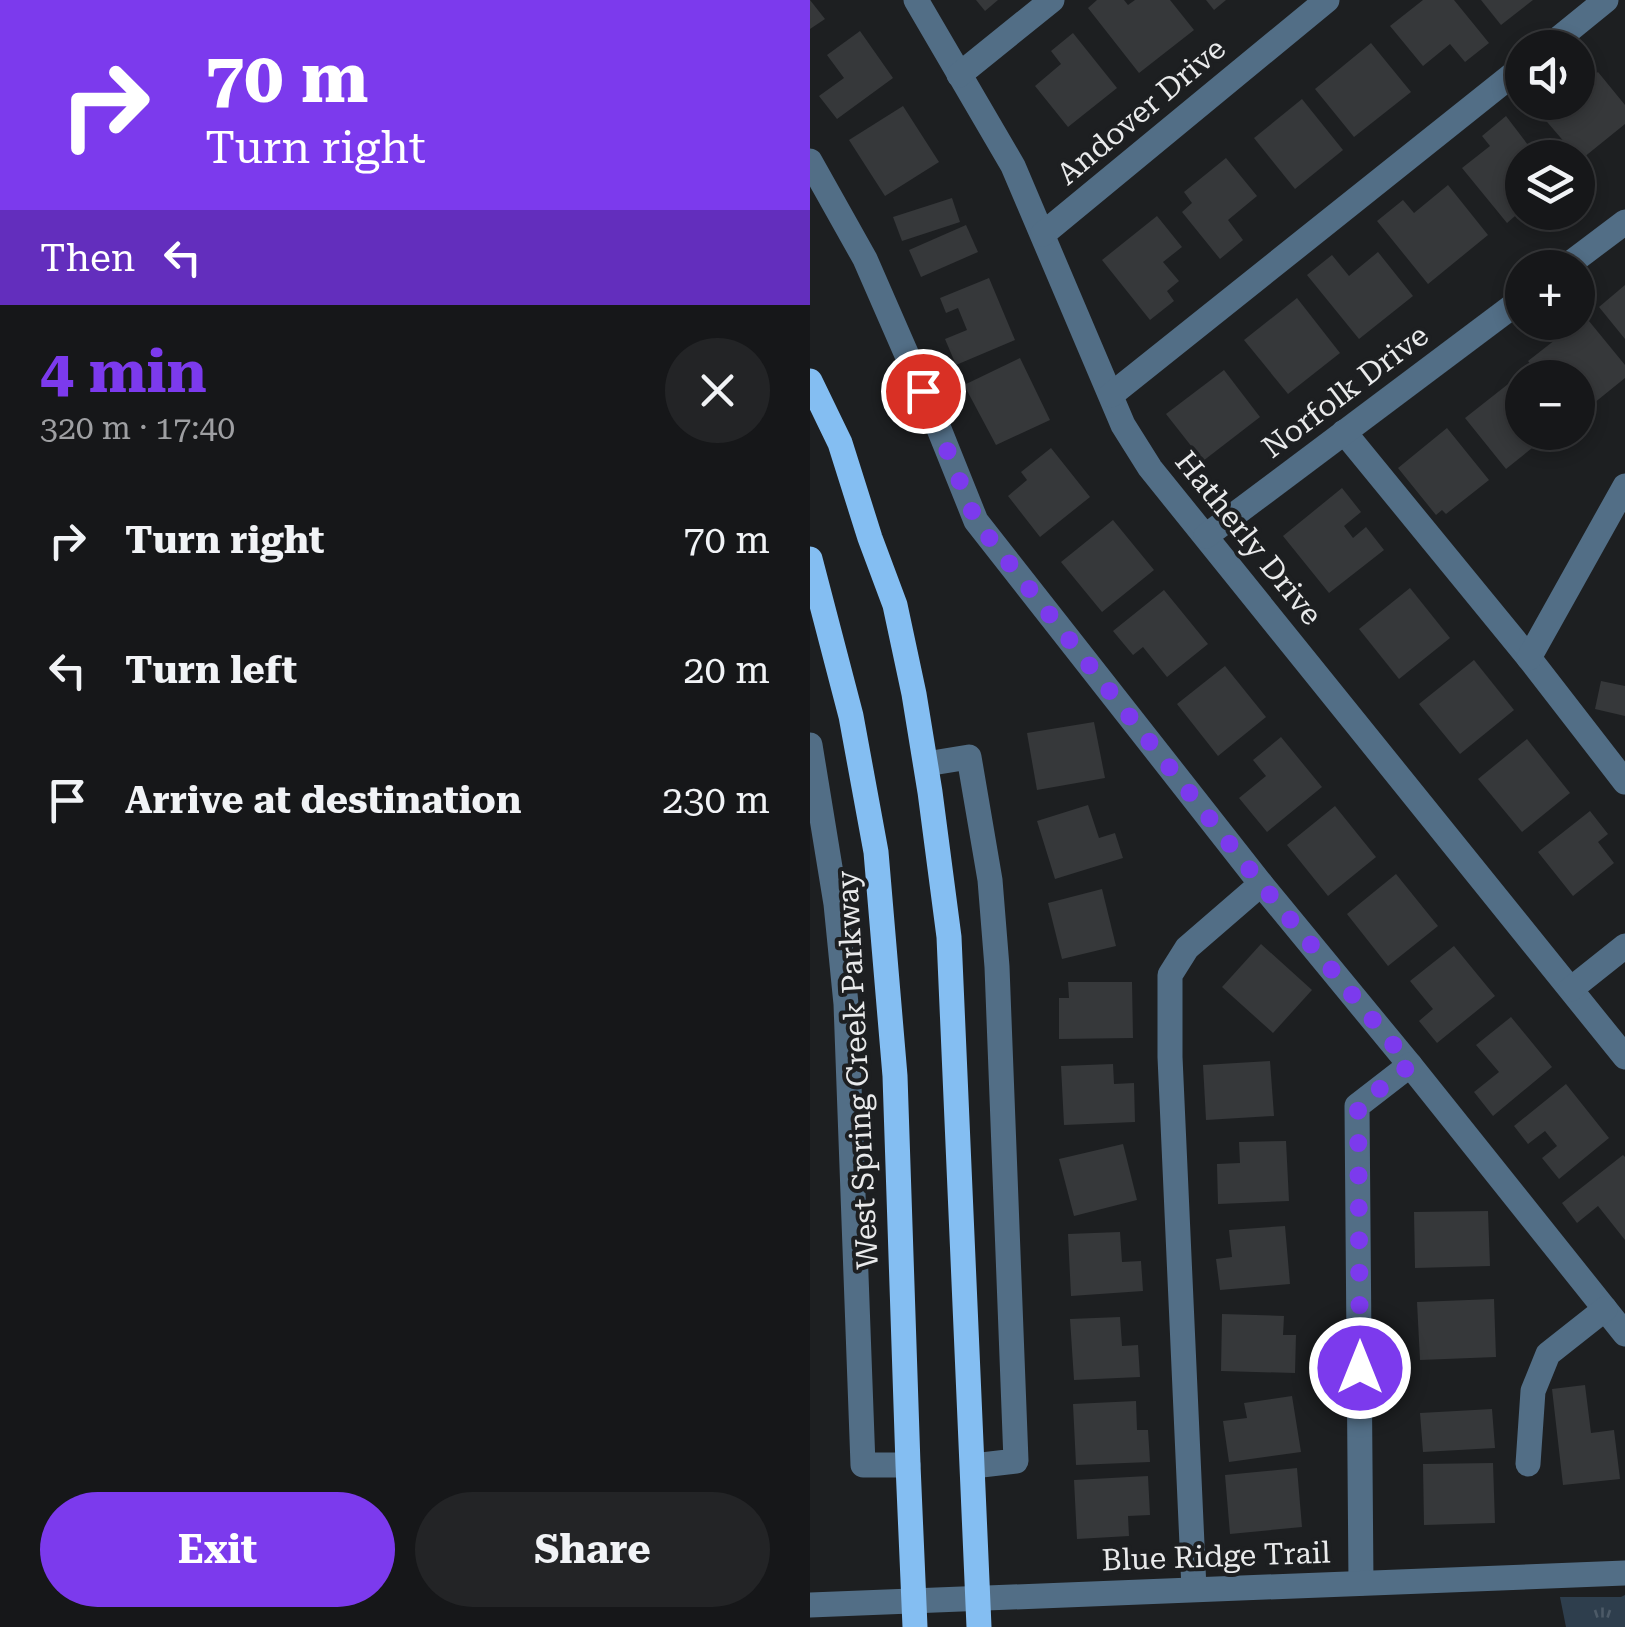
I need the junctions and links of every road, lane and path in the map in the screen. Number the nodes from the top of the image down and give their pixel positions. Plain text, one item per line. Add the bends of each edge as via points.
1 (916, 0) edge
2 (1052, 0) edge
3 (1327, 0) edge
4 (1606, 0) edge
5 (1568, 30) edge
6 (959, 75) junction
7 (1505, 81) edge
8 (810, 161) edge
9 (1625, 222) edge
10 (1044, 234) junction
11 (1588, 250) edge
12 (1505, 312) edge
13 (810, 380) edge
14 (1110, 395) junction
15 (1344, 432) junction
16 (1625, 486) edge
17 (1206, 536) junction
18 (810, 559) edge
19 (1529, 658) junction
20 (810, 744) edge
21 (926, 764) junction
22 (1625, 782) edge
23 (1261, 884) junction
24 (1625, 946) edge
25 (1570, 990) junction
26 (1625, 1057) edge
27 (1410, 1065) junction
28 (1605, 1309) junction
29 (1625, 1334) edge
30 (1528, 1464) dead end
31 (908, 1465) junction
32 (972, 1466) junction
33 (1625, 1573) edge
34 (1361, 1583) junction
35 (1194, 1589) junction
36 (977, 1600) junction
37 (810, 1605) edge
38 (915, 1615) edge
39 (979, 1627) edge

1 - 6 street, Hatherly Drive
2 - 6 street
3 - 10 street, Andover Drive
4 - 5 street
6 - 10 street, Hatherly Drive
7 - 14 street
8 - 23 street via 865,259 976,521
9 - 11 street
10 - 14 street, Hatherly Drive
12 - 15 street, Norfolk Drive
13 - 21 main road via 840,443 895,605
14 - 17 street, Hatherly Drive via 1150,468
15 - 17 street, Norfolk Drive
15 - 19 street
16 - 19 street
17 - 25 street, Hatherly Drive
18 - 31 main road, West Spring Creek Parkway via 851,716 876,852 896,1076
19 - 22 street
20 - 31 street, West Spring Creek Parkway via 846,1004 863,1465
21 - 32 main road via 949,936
21 - 32 street via 969,756 997,967 1016,1461
23 - 27 street
23 - 35 street via 1186,948 1170,975
24 - 25 street
25 - 26 street, Hatherly Drive
27 - 28 street
27 - 34 street via 1358,1106
28 - 29 street
28 - 30 street via 1548,1354 1533,1391
31 - 38 main road, West Spring Creek Parkway
32 - 36 main road
33 - 34 street, Blue Ridge Trail
34 - 35 street, Blue Ridge Trail
35 - 36 street, Blue Ridge Trail
36 - 38 street, Blue Ridge Trail
36 - 39 main road
37 - 38 street, Blue Ridge Trail

